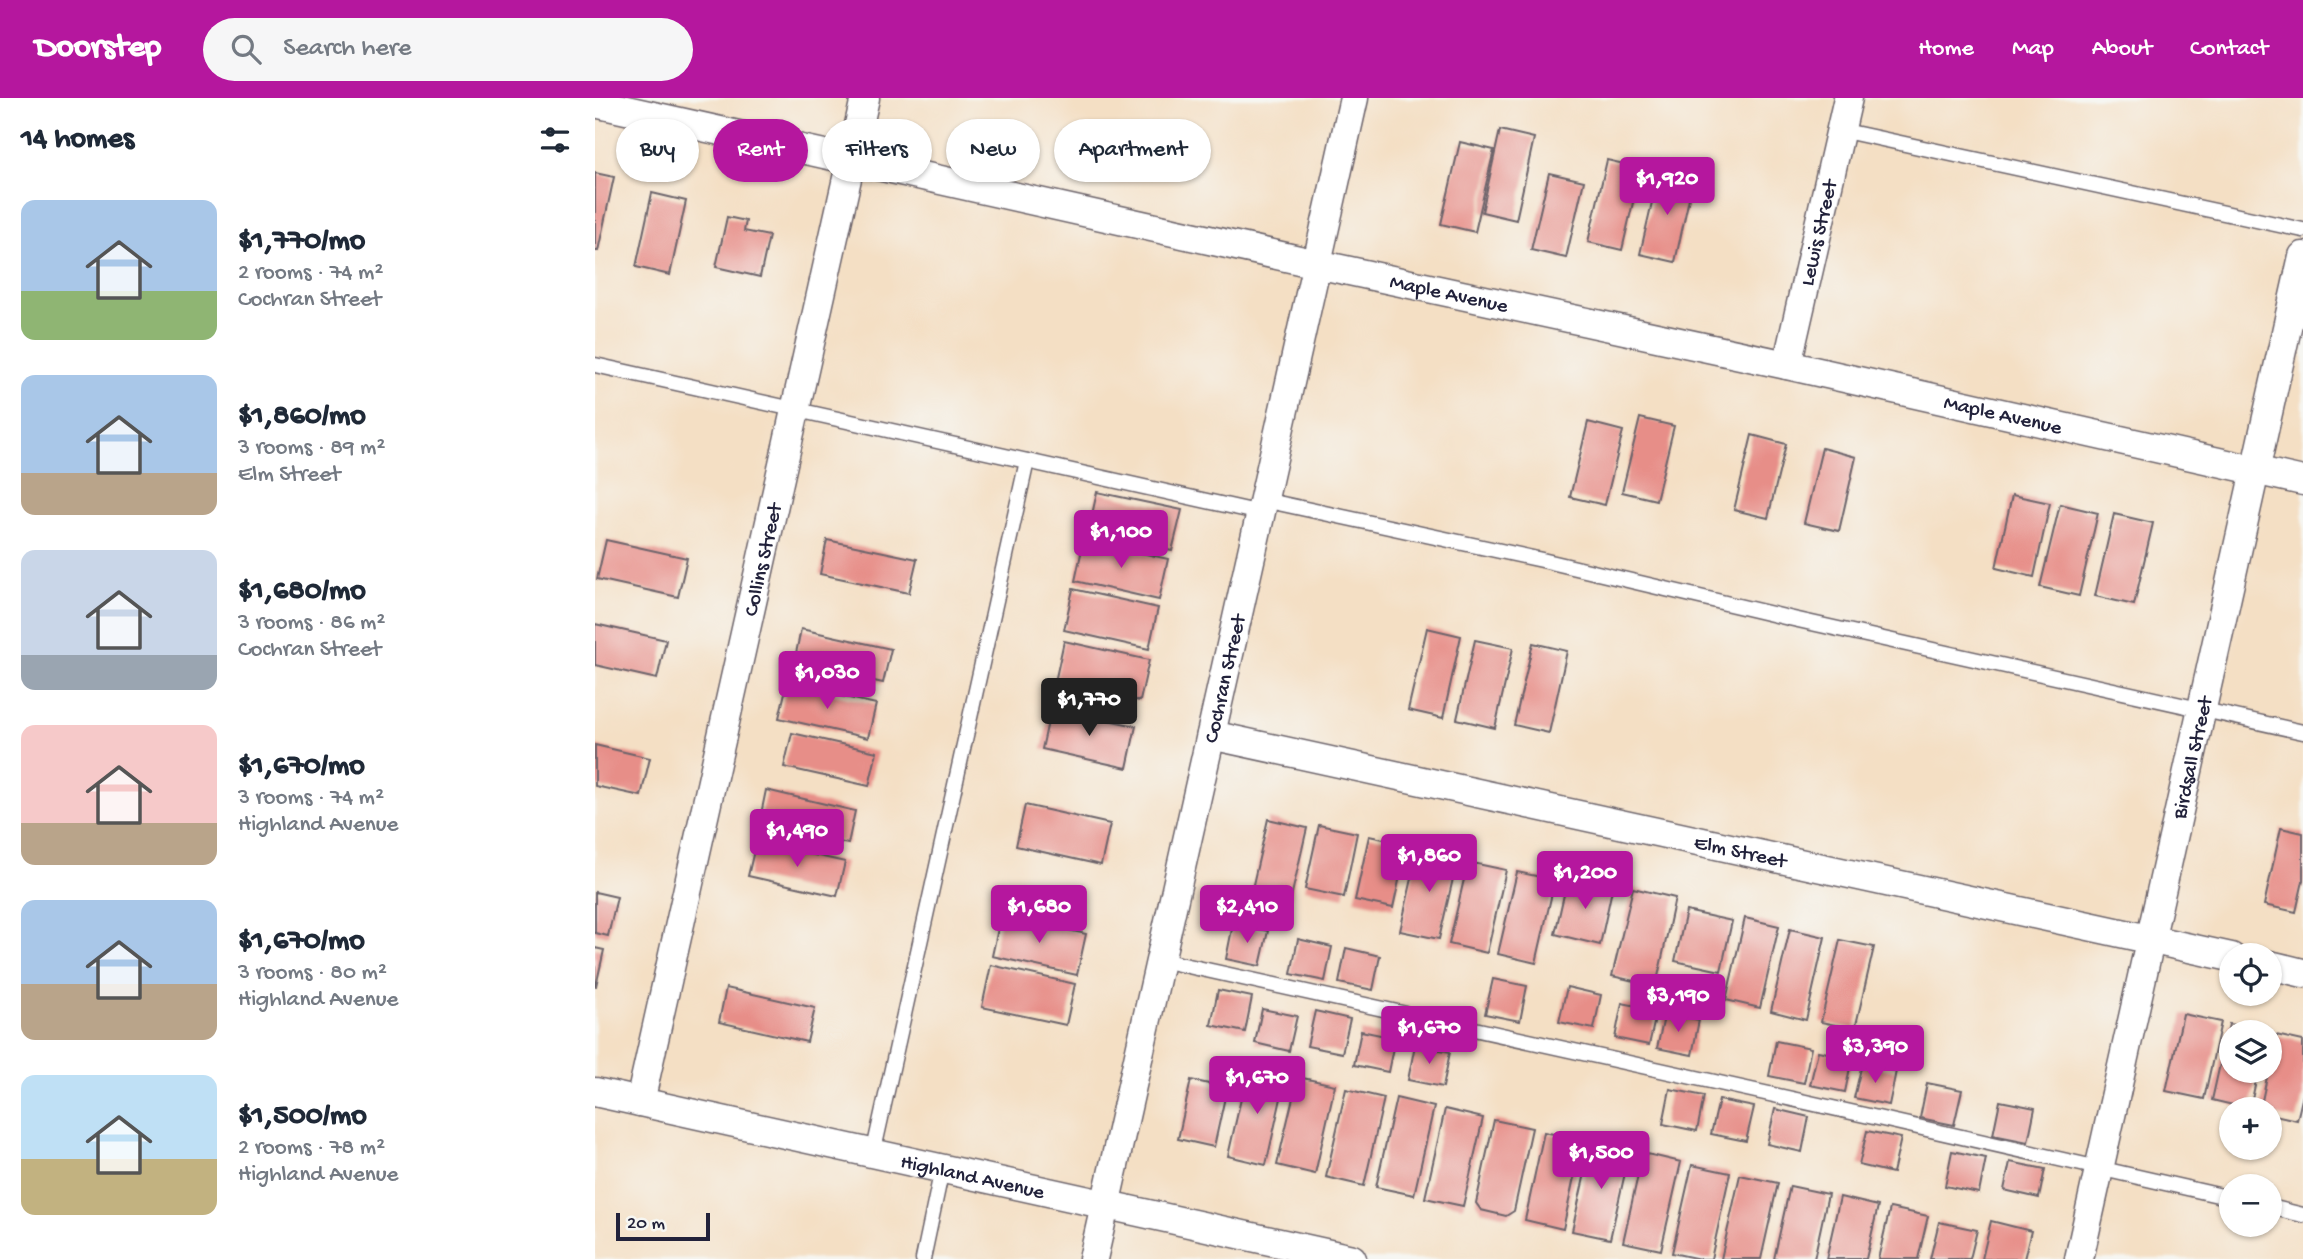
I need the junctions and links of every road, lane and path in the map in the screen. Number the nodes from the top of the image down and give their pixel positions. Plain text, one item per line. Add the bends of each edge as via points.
1 (865, 98) edge
2 (1354, 98) edge
3 (1848, 98) edge
4 (595, 103) edge
5 (860, 119) edge
6 (1840, 130) junction
7 (822, 154) edge
8 (932, 178) edge
9 (845, 182) edge
10 (2303, 230) edge
11 (2303, 256) edge
12 (1317, 264) junction
13 (595, 365) edge
14 (1787, 365) junction
15 (794, 409) junction
16 (1027, 461) junction
17 (2255, 470) junction
18 (2303, 481) edge
19 (1263, 506) junction
20 (2202, 709) junction
21 (2303, 732) edge
22 (1211, 735) junction
23 (2150, 939) junction
24 (2219, 954) edge
25 (1161, 960) junction
26 (2282, 968) edge
27 (2303, 973) edge
28 (595, 1092) edge
29 (639, 1102) junction
30 (873, 1153) junction
31 (2099, 1168) junction
32 (943, 1169) junction
33 (2219, 1195) edge
34 (1106, 1205) junction
35 (2282, 1210) edge
36 (2303, 1215) edge
37 (923, 1259) edge
38 (1093, 1259) edge
39 (1352, 1259) edge
40 (2079, 1259) edge

1 - 5 street, Collins Street
2 - 12 street, Cochran Street
3 - 6 street, Lewis Street
4 - 7 street, Maple Avenue
6 - 10 lane
6 - 14 street, Lewis Street
8 - 12 street, Maple Avenue
9 - 15 street, Collins Street
11 - 17 street, Birdsall Street
12 - 14 street, Maple Avenue
12 - 19 street, Cochran Street
13 - 15 lane
14 - 17 street, Maple Avenue
15 - 16 lane
15 - 29 street, Collins Street
16 - 19 lane
16 - 30 lane
17 - 18 street, Maple Avenue
17 - 20 street, Birdsall Street
19 - 20 lane via 1542,560
19 - 22 street, Cochran Street
20 - 21 lane
20 - 23 street, Birdsall Street
22 - 23 street, Elm Street
22 - 25 street, Cochran Street
23 - 24 street, Elm Street
23 - 31 street, Birdsall Street
25 - 31 lane
25 - 34 street, Cochran Street
26 - 27 street
28 - 29 street, Highland Avenue
29 - 30 street, Highland Avenue
30 - 32 street, Highland Avenue
31 - 33 lane
31 - 40 street, Birdsall Street
32 - 34 street, Highland Avenue
32 - 37 lane
34 - 38 street, Cochran Street
34 - 39 street, Highland Avenue
35 - 36 lane

